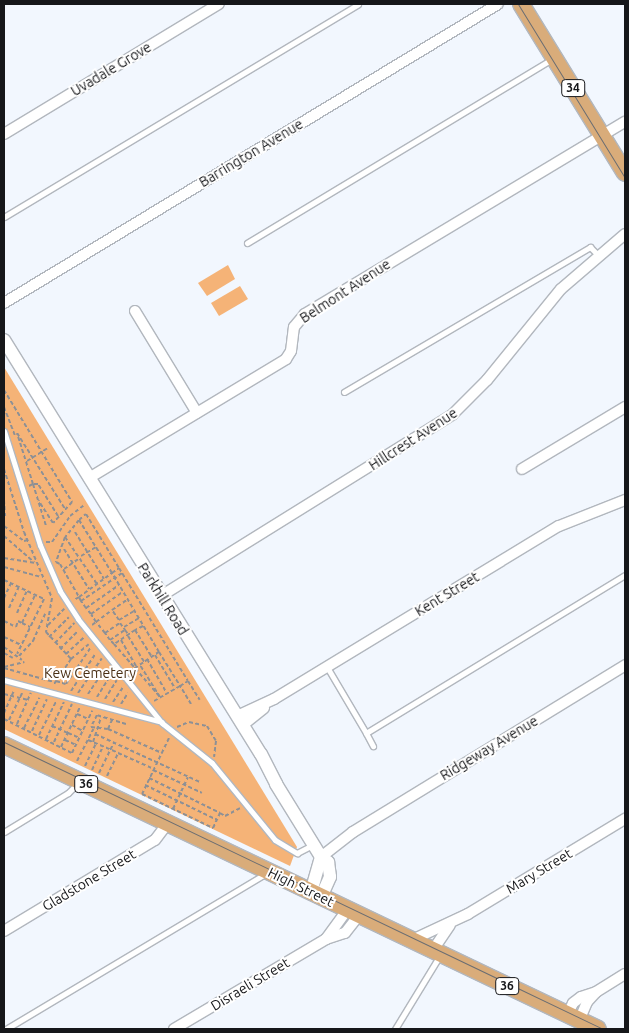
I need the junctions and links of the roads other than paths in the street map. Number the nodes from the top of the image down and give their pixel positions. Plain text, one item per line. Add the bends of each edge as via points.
1 (219, 4) edge
2 (358, 4) edge
3 (498, 4) edge
4 (521, 4) edge
5 (554, 58) junction
6 (625, 122) edge
7 (4, 134) edge
8 (602, 135) junction
9 (625, 173) edge
10 (4, 218) edge
11 (625, 234) edge
12 (247, 243) dead end
13 (598, 255) junction
14 (4, 303) edge
15 (135, 311) dead end
16 (4, 340) edge
17 (344, 392) dead end
18 (625, 406) edge
19 (197, 413) junction
20 (4, 431) edge
21 (522, 469) dead end
22 (89, 478) junction
23 (625, 500) edge
24 (625, 575) edge
25 (161, 596) junction
26 (625, 665) edge
27 (327, 667) junction
28 (4, 680) edge
29 (240, 720) junction
30 (162, 722) junction
31 (366, 734) junction
32 (4, 745) edge
33 (373, 746) dead end
34 (82, 773) junction
35 (171, 816) junction
36 (625, 819) edge
37 (4, 832) edge
38 (317, 850) junction
39 (269, 872) junction
40 (316, 894) junction
41 (354, 912) junction
42 (452, 923) junction
43 (4, 931) edge
44 (412, 940) junction
45 (437, 952) junction
46 (625, 974) edge
47 (573, 1018) junction
48 (6, 1029) edge
49 (174, 1029) edge
50 (395, 1029) edge
51 (597, 1029) edge

1 - 7 street, Uvadale Grove
2 - 10 lane
3 - 14 street, Barrington Avenue
4 - 5 main road, 34
5 - 8 main road, 34
5 - 12 lane
6 - 8 street, Belmont Avenue
8 - 9 main road, 34
8 - 19 street, Belmont Avenue via 304,314 294,326 291,352 286,359
11 - 13 street, Hillcrest Avenue
13 - 17 lane via 590,247
13 - 25 street, Hillcrest Avenue via 544,308 487,380 453,414
15 - 19 street
16 - 22 street, Parkhill Road
18 - 21 street
19 - 22 street, Belmont Avenue
20 - 30 lane via 37,536 68,605
22 - 25 street, Parkhill Road
23 - 27 street, Kent Street via 554,529
24 - 31 lane
25 - 29 street, Parkhill Road
26 - 38 street, Ridgeway Avenue via 353,832
27 - 29 street, Kent Street
27 - 31 lane
28 - 30 lane
29 - 38 street, Parkhill Road
30 - 38 lane via 212,763 281,846 297,853
31 - 33 lane
32 - 34 main road, High Street / 36
34 - 35 main road, High Street / 36
34 - 37 lane via 68,793
35 - 39 main road, High Street / 36
35 - 43 street, Gladstone Street via 155,840
36 - 42 street, Mary Street
38 - 40 street, Parkhill Road via 330,868
39 - 40 main road, High Street / 36
39 - 48 lane
40 - 41 main road, High Street / 36
41 - 44 main road, High Street / 36
41 - 49 street, Disraeli Street via 345,933 326,939
42 - 44 street, Mary Street
42 - 45 street, Mary Street
44 - 45 main road, High Street / 36
45 - 47 main road, High Street / 36
45 - 50 lane
46 - 47 street via 573,1003
47 - 51 main road, High Street / 36

